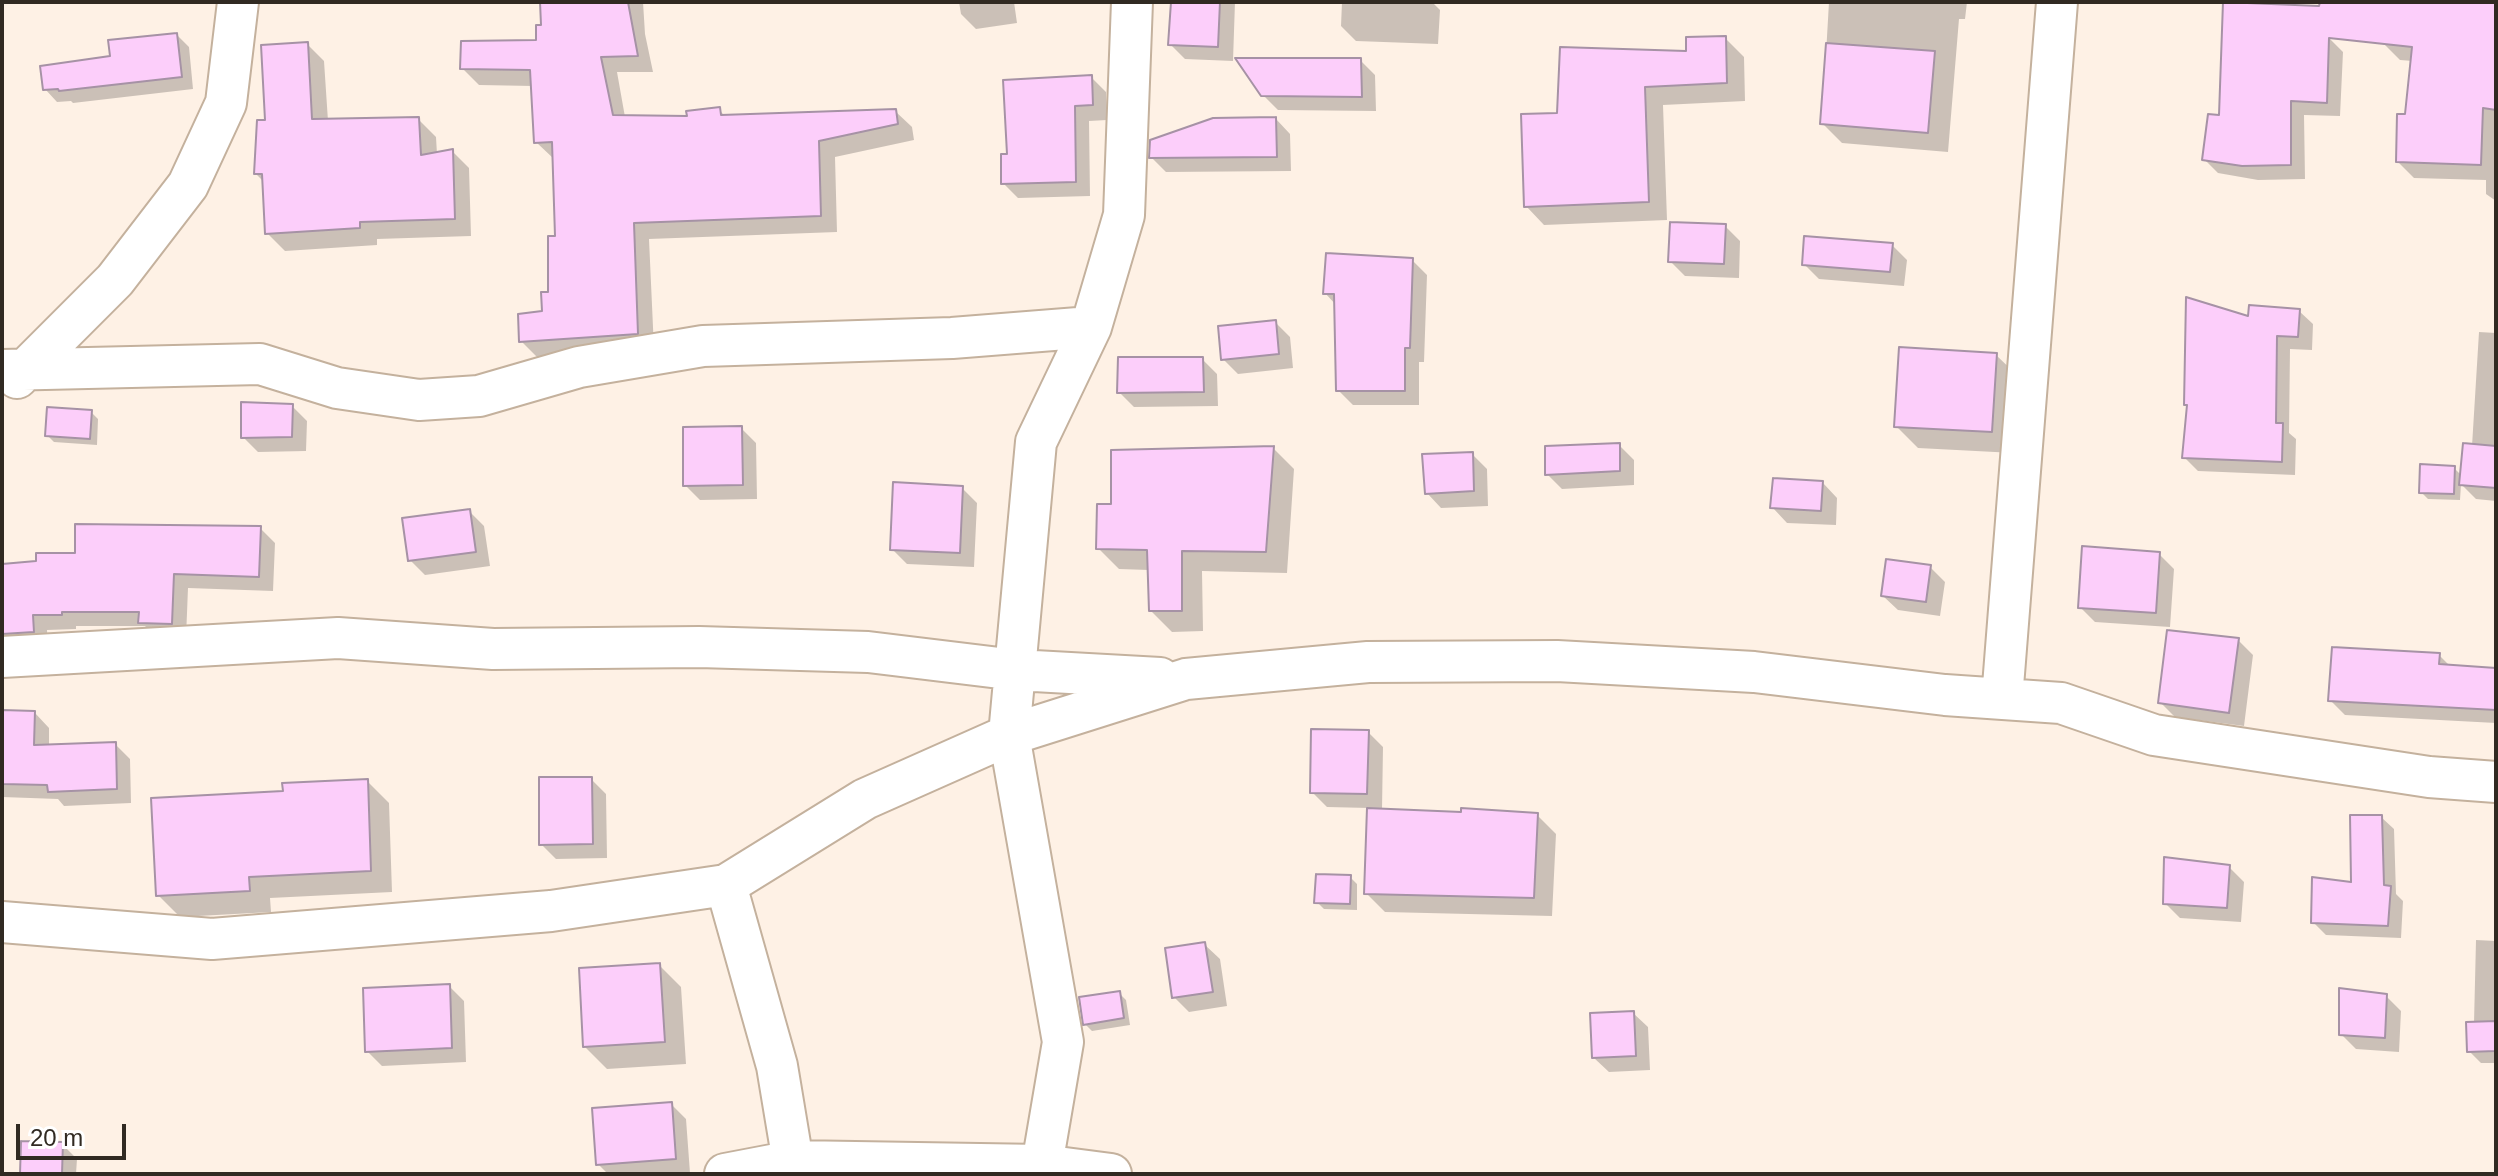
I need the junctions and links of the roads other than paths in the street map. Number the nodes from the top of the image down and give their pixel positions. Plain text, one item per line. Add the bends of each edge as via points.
1 (238, 2) edge
2 (1132, 2) edge
3 (2057, 2) edge
4 (1091, 327) junction
5 (11, 377) edge
6 (2, 657) edge
7 (1016, 670) junction
8 (1186, 679) junction
9 (2002, 699) junction
10 (1009, 735) junction
11 (2496, 782) edge
12 (726, 885) junction
13 (2, 922) edge
14 (1042, 1165) junction
15 (794, 1167) edge
16 (725, 1174) edge
17 (1111, 1174) edge

1 - 5 street via 226,103 188,185 115,280
2 - 4 street via 1124,215
3 - 9 street
4 - 5 street via 952,338 703,346 579,367 479,396 419,400 337,388 260,364
4 - 7 street via 1036,442
6 - 7 street via 338,638 493,649 868,652
7 - 8 street
7 - 10 street
8 - 9 street via 1368,662 1557,661 1754,672
8 - 10 street
9 - 11 street via 2061,703 2154,735 2429,777
10 - 12 street via 865,799
10 - 14 street via 1063,1042
12 - 13 street via 551,911 212,939
12 - 15 street via 777,1066
14 - 15 street
14 - 17 street
15 - 16 street

